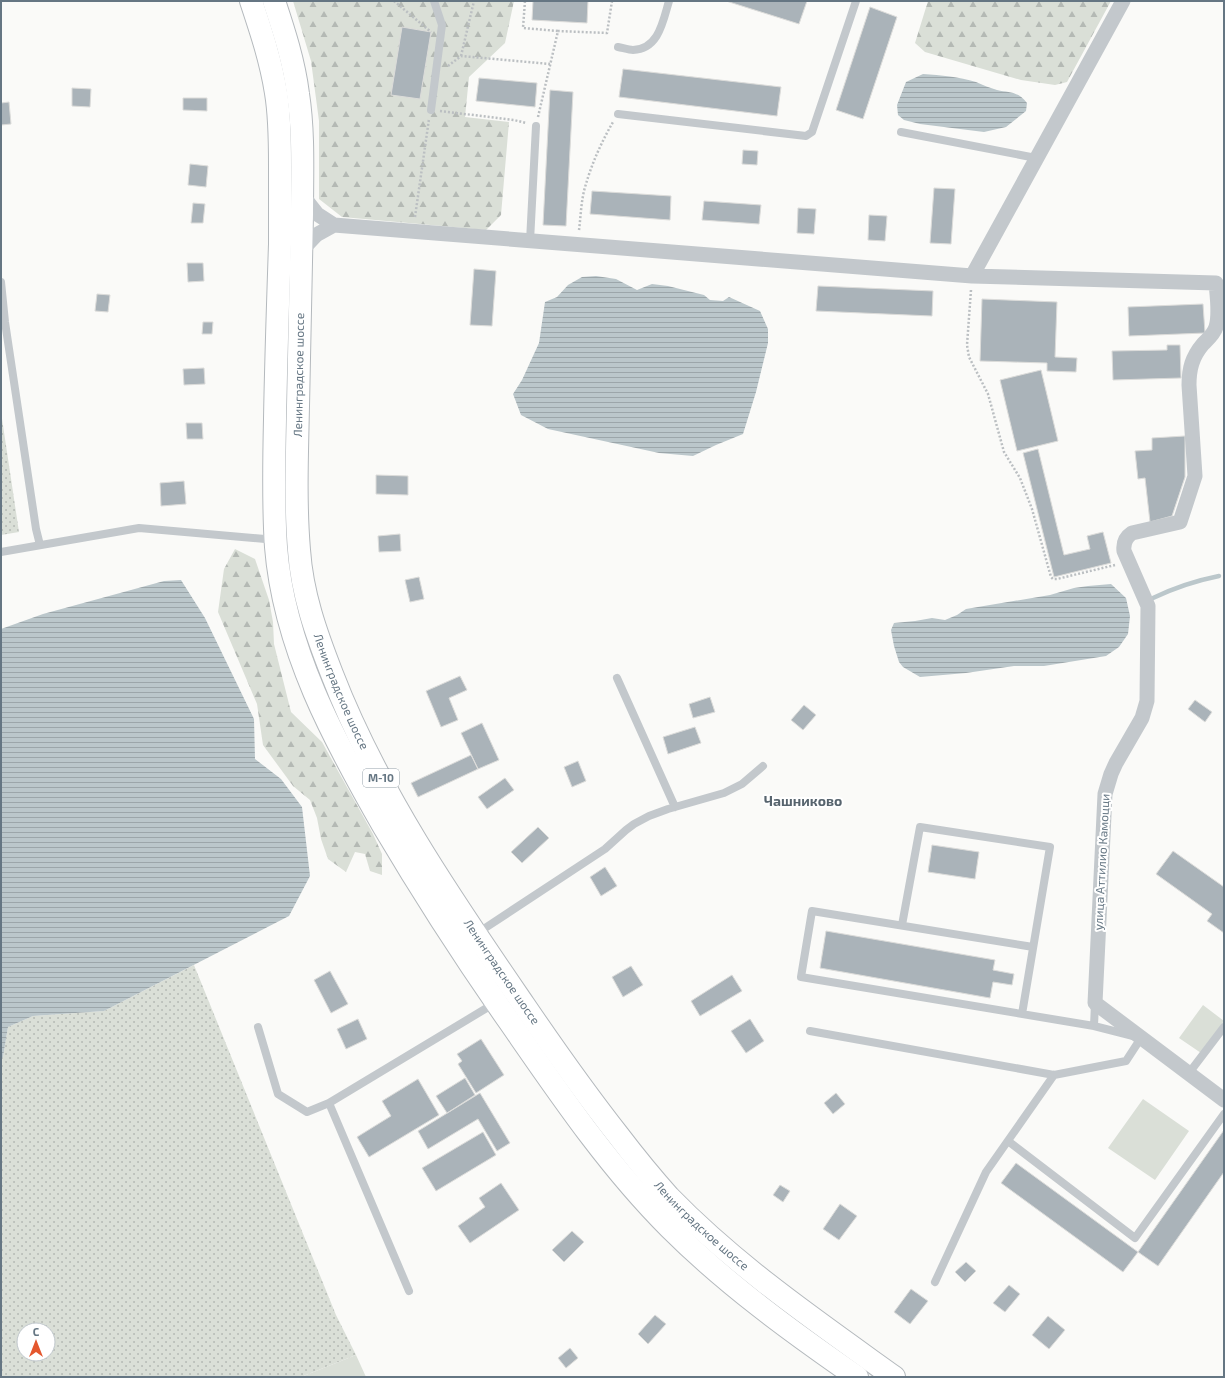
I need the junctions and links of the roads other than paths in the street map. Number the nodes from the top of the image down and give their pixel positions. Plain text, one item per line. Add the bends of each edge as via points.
1 (251, 1) edge
2 (274, 1) edge
3 (434, 1) edge
4 (668, 1) edge
5 (856, 1) edge
6 (1123, 1) edge
7 (618, 47) dead end
8 (431, 110) road end
9 (618, 114) road end
10 (536, 126) road end
11 (901, 132) dead end
12 (1036, 158) junction
13 (302, 195) junction
14 (334, 225) junction
15 (530, 241) junction
16 (302, 251) junction
17 (972, 276) junction
18 (1, 282) edge
19 (1220, 282) edge
20 (3, 323) edge
21 (276, 540) junction
22 (40, 545) junction
23 (1, 552) edge
24 (617, 678) dead end
25 (763, 766) dead end
26 (675, 807) junction
27 (902, 925) junction
28 (476, 934) junction
29 (1033, 947) junction
30 (496, 1003) junction
31 (1095, 1003) junction
32 (1022, 1014) junction
33 (1094, 1026) junction
34 (258, 1027) dead end
35 (1224, 1027) edge
36 (810, 1032) dead end
37 (1141, 1038) junction
38 (1189, 1074) junction
39 (1054, 1075) junction
40 (1224, 1100) edge
41 (329, 1103) junction
42 (1224, 1114) edge
43 (1008, 1141) junction
44 (935, 1282) dead end
45 (409, 1291) dead end
46 (857, 1377) edge
47 (894, 1377) edge

1 - 21 highway, Ленинградское шоссе / М-10 via 268,53 279,118 280,216 274,466
2 - 13 highway, Ленинградское шоссе / М-10 via 289,47 298,95
3 - 8 lane via 442,25
4 - 7 lane via 655,41 633,50
5 - 9 lane via 812,132 806,136
6 - 12 street
10 - 15 lane
11 - 12 lane
12 - 17 street
13 - 14 street via 317,214
13 - 16 highway, Ленинградское шоссе / М-10
14 - 15 street
14 - 16 street via 316,235
15 - 17 street
16 - 28 highway, Ленинградское шоссе / М-10 via 296,466 299,553 311,616 341,697 360,738 430,864
17 - 19 street
18 - 20 lane
19 - 31 street, улица Аттилио Камоцци via 1214,332 1195,355 1189,372 1195,476 1180,522 1128,536 1124,547 1148,606 1147,701 1142,718 1111,774 1105,794
20 - 22 lane
21 - 22 lane via 139,528
21 - 30 highway, Ленинградское шоссе / М-10 via 281,584 293,634 308,678 335,739 411,873
22 - 23 lane
24 - 26 lane
25 - 26 lane via 742,784 724,793
26 - 28 lane via 634,824 605,849
27 - 29 lane
27 - 29 lane via 920,827 1050,847
27 - 32 lane via 812,911 801,977
28 - 47 highway, Ленинградское шоссе / М-10 via 595,1105 665,1193 703,1230 761,1279
29 - 32 lane
30 - 41 lane
30 - 46 highway, Ленинградское шоссе / М-10 via 605,1154 667,1225 753,1300
31 - 33 lane
31 - 37 street
32 - 33 lane
33 - 37 lane
34 - 41 lane via 278,1094 307,1112
35 - 38 lane
36 - 39 lane
37 - 38 street
37 - 39 lane via 1126,1061
38 - 40 street
39 - 43 lane
41 - 45 lane
42 - 43 lane via 1135,1238
43 - 44 lane via 986,1172

